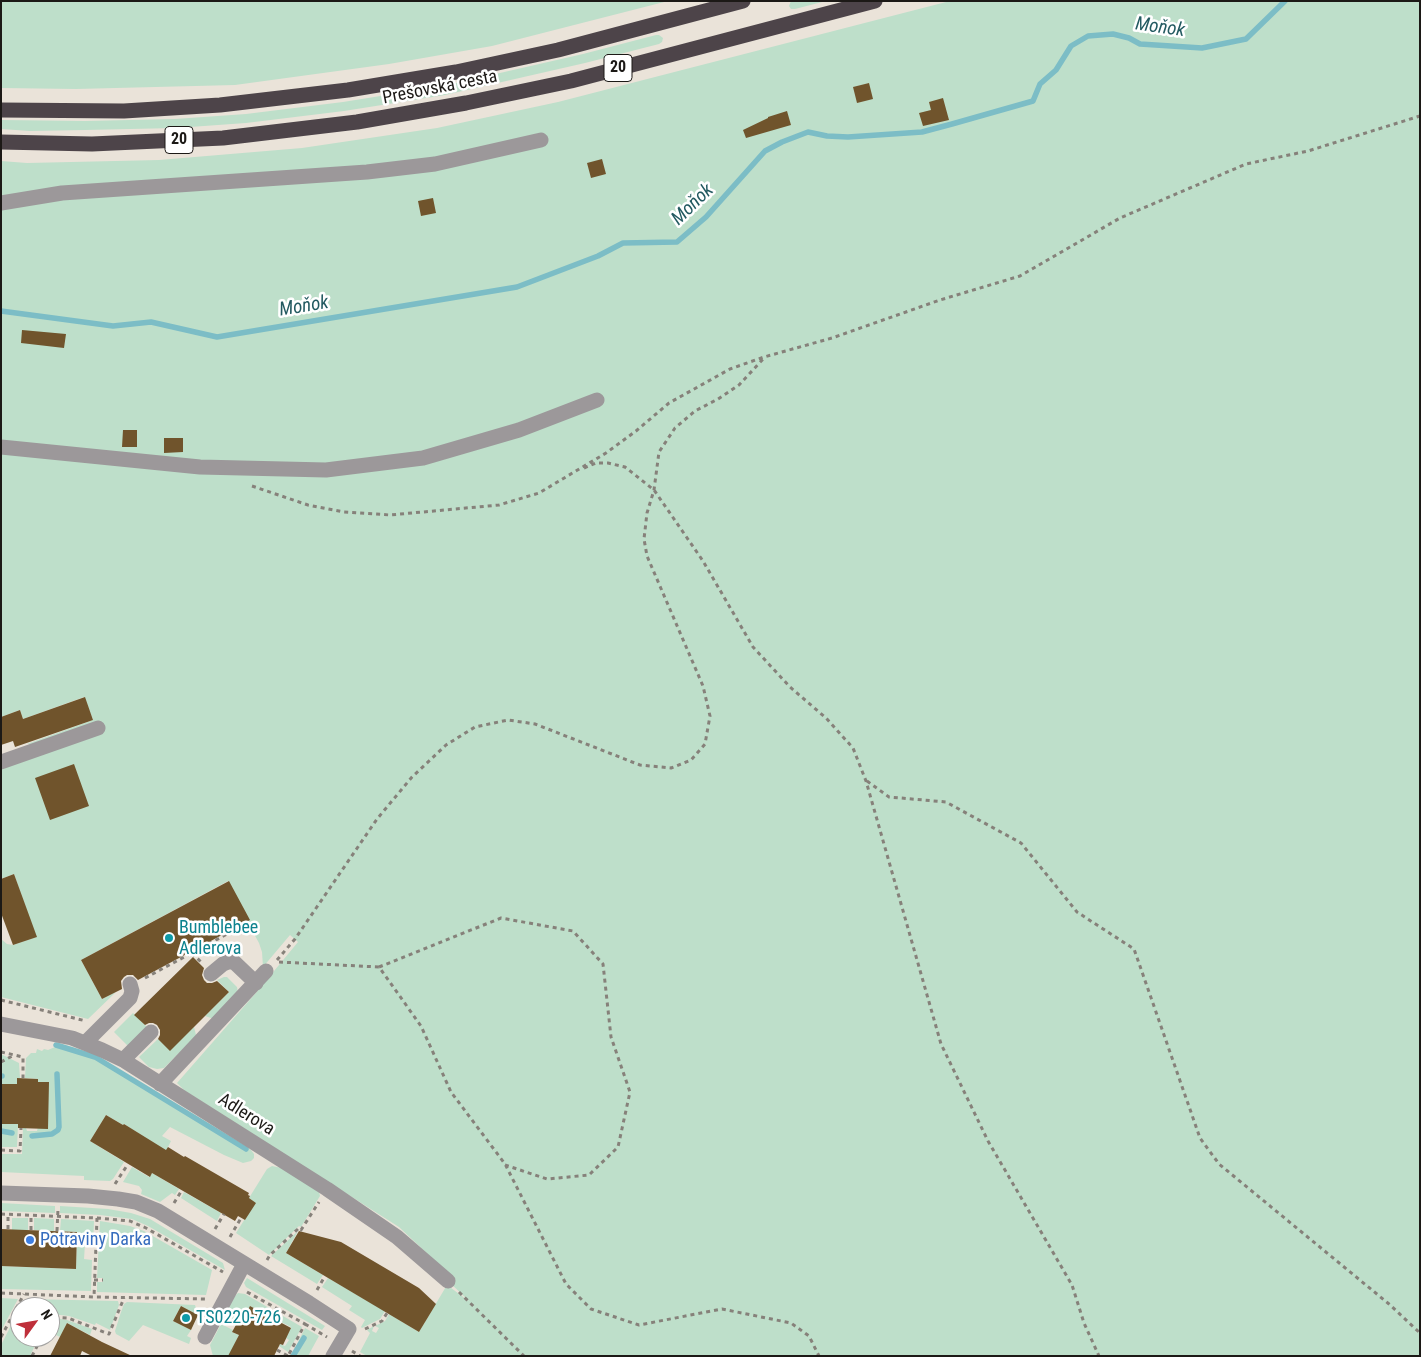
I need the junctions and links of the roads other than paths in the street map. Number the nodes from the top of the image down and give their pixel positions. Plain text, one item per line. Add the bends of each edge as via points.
1 (743, 1) edge
2 (876, 1) edge
3 (1, 110) edge
4 (541, 140) dead end
5 (1, 142) edge
6 (1, 202) edge
7 (598, 400) dead end
8 (1, 448) edge
9 (98, 728) dead end
10 (1, 762) edge
11 (270, 967) road end
12 (211, 974) dead end
13 (256, 983) junction
14 (130, 984) dead end
15 (1, 1024) edge
16 (151, 1032) dead end
17 (85, 1043) junction
18 (128, 1055) junction
19 (160, 1084) junction
20 (1, 1193) edge
21 (244, 1264) junction
22 (448, 1281) road end
23 (205, 1337) dead end
24 (333, 1356) edge

1 - 3 highway, Prešovská cesta / 20 via 548,52 348,90 220,105 124,111
2 - 5 highway, Prešovská cesta / 20 via 571,81 466,104 357,122 223,138 92,144
4 - 6 street via 435,164 367,172 62,193
7 - 8 street via 519,430 423,458 326,470 200,466
9 - 10 street
11 - 13 street
12 - 13 street via 223,964 234,962
13 - 19 street via 205,1026
14 - 17 street via 130,998
15 - 17 street, Adlerova
16 - 18 street
17 - 18 street, Adlerova
18 - 19 street, Adlerova
19 - 22 street, Adlerova via 327,1189 397,1238
20 - 21 street via 88,1196 136,1202 158,1211
21 - 23 street
21 - 24 street via 348,1328

